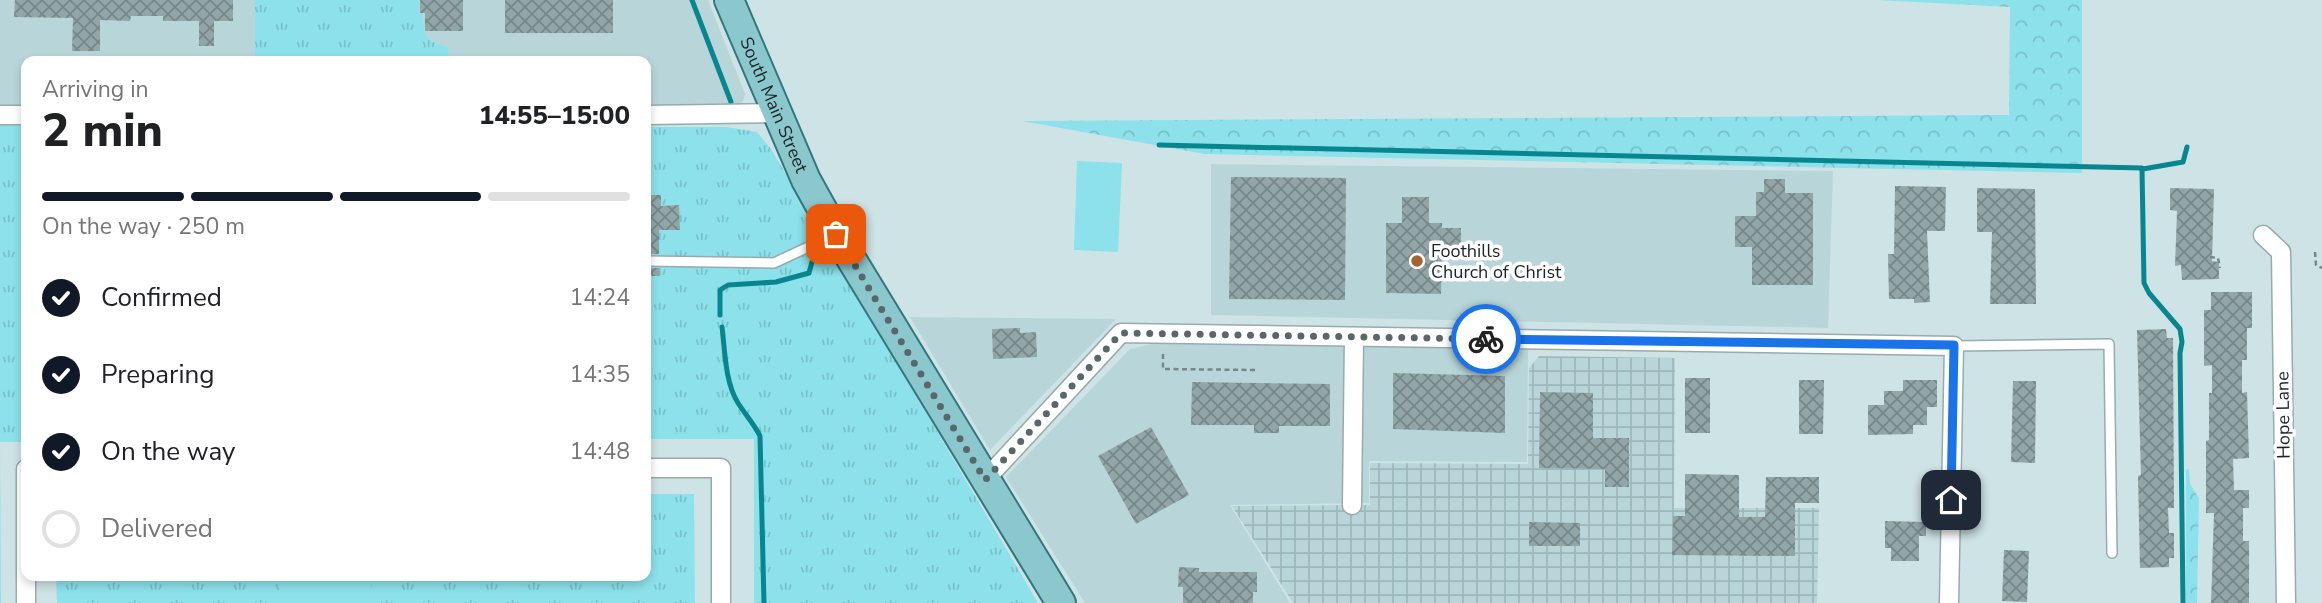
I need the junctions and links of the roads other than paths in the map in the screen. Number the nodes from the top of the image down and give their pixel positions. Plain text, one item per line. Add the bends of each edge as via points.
1 (729, 0) edge
2 (776, 114) junction
3 (0, 115) edge
4 (21, 115) edge
5 (651, 115) edge
6 (836, 234) junction
7 (2263, 235) dead end
8 (651, 261) edge
9 (1354, 337) junction
10 (1954, 345) junction
11 (651, 468) edge
12 (985, 480) junction
13 (1352, 505) dead end
14 (2112, 553) dead end
15 (26, 581) edge
16 (26, 603) edge
17 (721, 603) edge
18 (1061, 603) edge
19 (1949, 603) edge
20 (2286, 603) edge

1 - 2 main road, South Main Street
2 - 5 street
2 - 6 main road, South Main Street
3 - 4 street
6 - 8 lane via 774,263
6 - 12 main road, South Main Street
7 - 20 street, Hope Lane via 2281,252
9 - 10 street
9 - 12 street via 1121,333
9 - 13 street
10 - 14 lane via 2109,344
10 - 19 street
11 - 17 street via 721,468
12 - 18 main road, South Main Street
15 - 16 street

